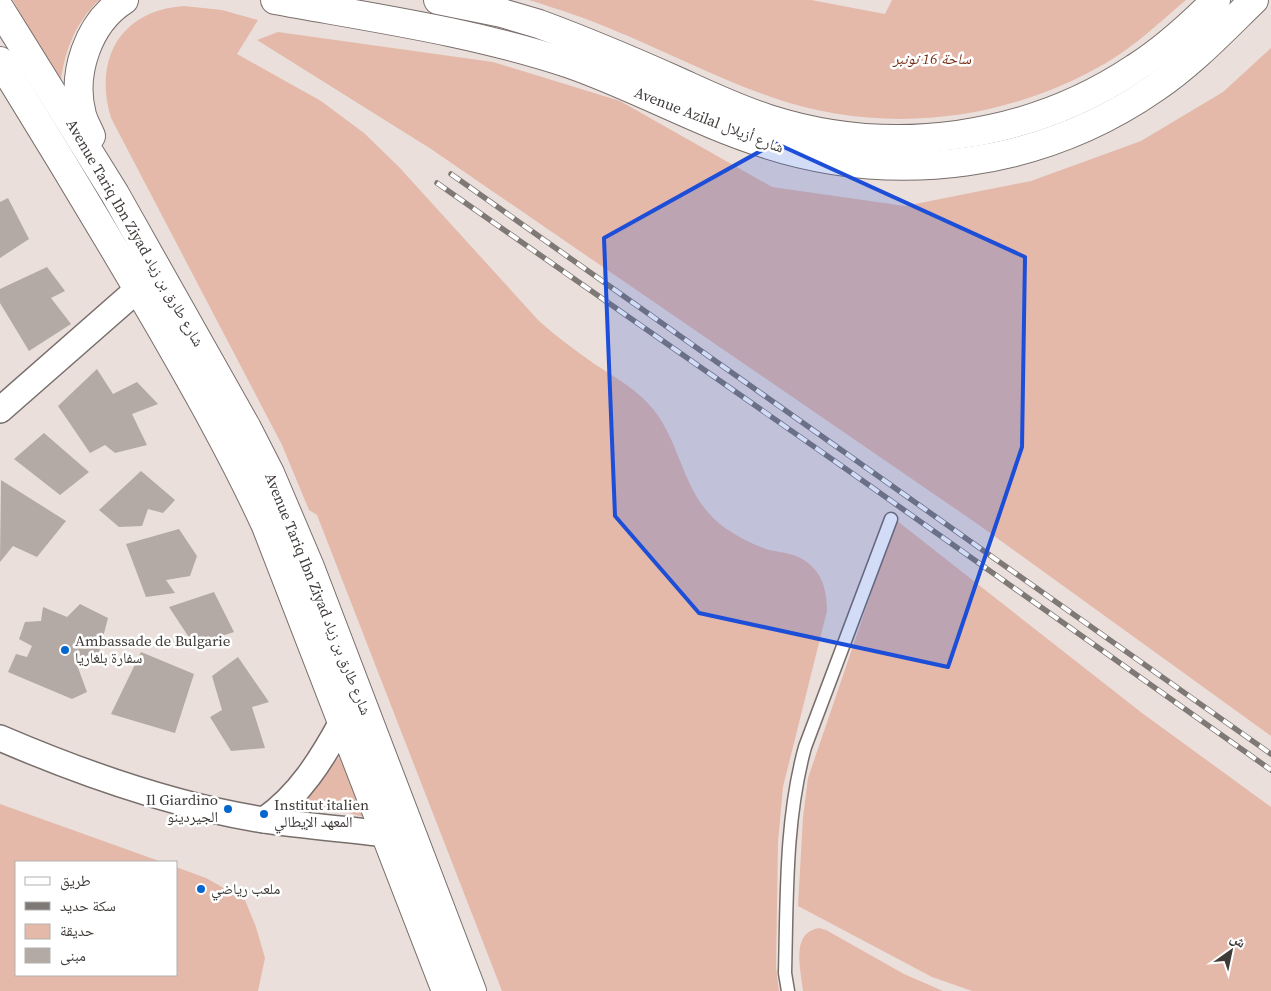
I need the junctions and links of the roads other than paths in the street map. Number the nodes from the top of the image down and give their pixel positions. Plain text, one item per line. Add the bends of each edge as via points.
1 (124, 0) edge
2 (275, 0) edge
3 (438, 0) edge
4 (1216, 0) edge
5 (1254, 0) edge
6 (0, 9) edge
7 (0, 61) edge
8 (102, 174) junction
9 (138, 289) junction
10 (0, 410) edge
11 (891, 519) dead end
12 (342, 722) junction
13 (0, 738) edge
14 (264, 820) junction
15 (385, 834) junction
16 (446, 991) edge
17 (472, 991) edge
18 (788, 991) edge

1 - 8 main road via 104,18 92,35 79,75 82,116
2 - 5 main road, Avenue Azilal شارع أزيلال via 500,42 574,66 764,144 803,155 884,166 967,163 1038,146 1085,128 1156,88 1188,63
3 - 4 main road, Avenue Azilal شارع أزيلال via 539,24 770,120 844,136 911,139 996,128 1068,104 1135,68 1166,46
6 - 8 main road, Avenue Tariq Ibn Ziyad شارع طارق بن زياد
7 - 9 main road, Avenue Tariq Ibn Ziyad شارع طارق بن زياد
8 - 17 main road, Avenue Tariq Ibn Ziyad شارع طارق بن زياد via 247,428 288,512
9 - 10 street
9 - 12 main road, Avenue Tariq Ibn Ziyad شارع طارق بن زياد via 246,482
11 - 18 lane via 799,769 791,814 785,964
12 - 14 street via 309,775 281,808
12 - 15 main road, Avenue Tariq Ibn Ziyad شارع طارق بن زياد
13 - 14 street via 159,796
14 - 15 street
15 - 16 main road, Avenue Tariq Ibn Ziyad شارع طارق بن زياد

